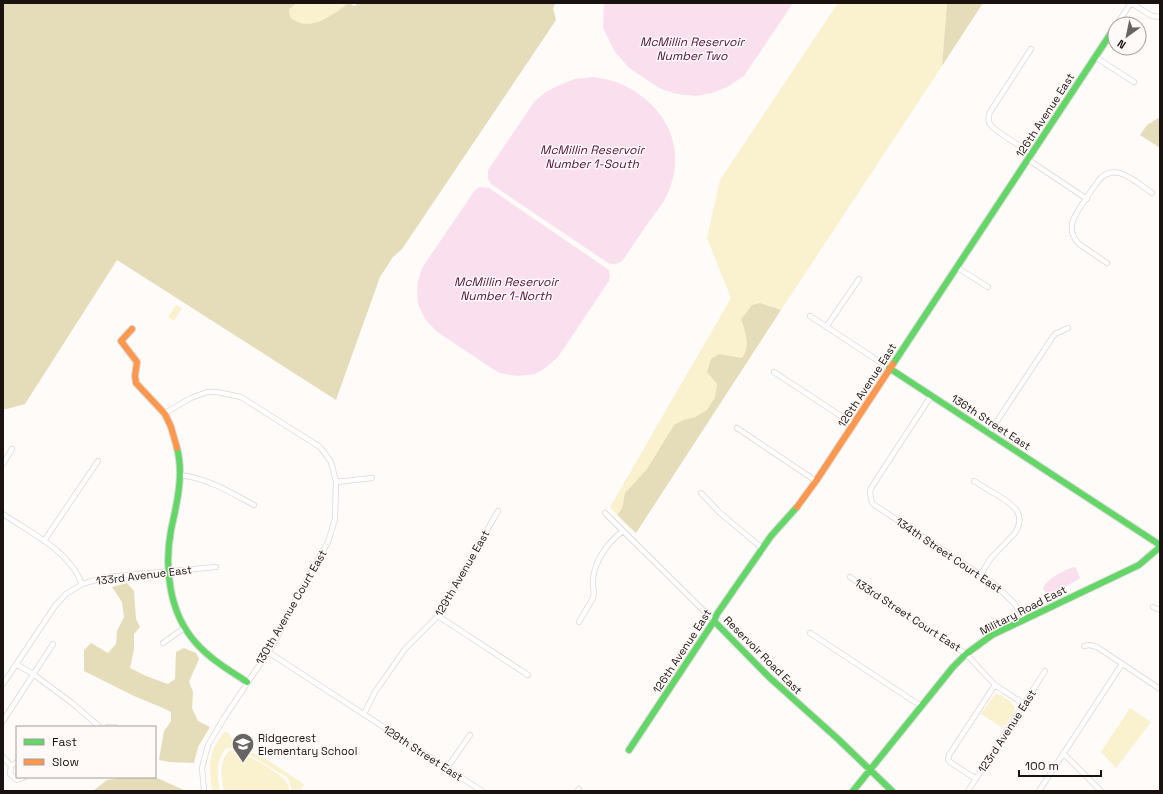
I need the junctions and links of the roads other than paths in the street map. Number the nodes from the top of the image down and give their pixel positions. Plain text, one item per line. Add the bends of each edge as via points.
1 (1131, 3) edge
2 (1122, 16) edge
3 (1160, 17) edge
4 (1107, 38) edge
5 (1031, 49) dead end
6 (1095, 57) junction
7 (1134, 82) dead end
8 (1032, 153) junction
9 (1027, 159) junction
10 (1152, 192) dead end
11 (1087, 199) junction
12 (1107, 263) dead end
13 (956, 267) junction
14 (860, 279) dead end
15 (988, 287) dead end
16 (810, 316) dead end
17 (826, 327) junction
18 (1068, 328) dead end
19 (132, 329) dead end
20 (889, 368) junction
21 (774, 372) dead end
22 (931, 396) junction
23 (164, 413) junction
24 (853, 424) junction
25 (737, 428) dead end
26 (989, 433) junction
27 (12, 449) dead end
28 (98, 461) dead end
29 (3, 464) edge
30 (180, 475) junction
31 (372, 478) dead end
32 (816, 481) junction
33 (974, 481) dead end
34 (336, 482) junction
35 (702, 493) dead end
36 (254, 504) dead end
37 (498, 511) dead end
38 (3, 514) edge
39 (605, 514) dead end
40 (624, 531) junction
41 (44, 541) junction
42 (1160, 546) edge
43 (762, 548) junction
44 (216, 567) dead end
45 (168, 571) junction
46 (981, 574) junction
47 (850, 577) dead end
48 (82, 584) junction
49 (1153, 607) dead end
50 (1160, 610) edge
51 (438, 616) junction
52 (1024, 618) junction
53 (714, 621) junction
54 (579, 622) dead end
55 (184, 628) junction
56 (810, 634) dead end
57 (163, 643) dead end
58 (53, 644) dead end
59 (1084, 646) dead end
60 (268, 652) junction
61 (966, 654) junction
62 (16, 664) junction
63 (1122, 664) junction
64 (1045, 671) dead end
65 (33, 674) junction
66 (528, 675) dead end
67 (248, 682) junction
68 (3, 684) edge
69 (995, 685) junction
70 (1160, 689) edge
71 (1024, 704) junction
72 (920, 706) junction
73 (364, 714) junction
74 (3, 721) edge
75 (99, 726) edge
76 (470, 735) dead end
77 (629, 750) dead end
78 (1063, 753) junction
79 (3, 757) edge
80 (16, 763) edge
81 (11, 766) junction
82 (447, 768) junction
83 (870, 770) junction
84 (23, 778) edge
85 (976, 779) junction
86 (204, 791) edge
87 (482, 791) edge
88 (853, 791) edge
89 (892, 791) edge
90 (968, 791) edge
91 (1039, 791) edge
92 (1101, 791) edge

1 - 2 street
1 - 3 street via 1152,16
4 - 6 street, 126th Avenue East
5 - 8 street via 990,112 988,120 996,130
6 - 7 street
6 - 8 street, 126th Avenue East
8 - 9 street, 126th Avenue East
9 - 11 street
9 - 13 street, 126th Avenue East
10 - 11 street via 1126,175 1109,172 1103,176
11 - 12 street via 1072,224 1072,232 1079,244
13 - 15 street
13 - 20 street, 126th Avenue East
14 - 17 street
16 - 17 street, 136th Street East
17 - 20 street, 136th Street East
18 - 26 street via 1055,334
19 - 23 street via 122,342 137,362 135,380
20 - 22 street, 136th Street East
20 - 24 street, 126th Avenue East
21 - 24 street
22 - 26 street, 136th Street East
22 - 46 street, 134th Street Court East via 871,488 870,496 873,504
23 - 30 street via 169,421 177,450
23 - 34 street, 130th Avenue Court East via 190,398 207,392 241,397 320,447 331,462
24 - 32 street, 126th Avenue East
25 - 32 street
26 - 42 street, 136th Street East
27 - 29 street
28 - 41 street
30 - 36 street via 208,481
30 - 45 street via 169,541
31 - 34 street
32 - 43 street, 126th Avenue East
33 - 46 street via 1011,504 1019,516 1017,529 991,558
34 - 60 street, 130th Avenue Court East via 336,511 331,536
35 - 43 street via 726,518
37 - 51 street, 129th Avenue East
38 - 41 street
39 - 40 street, Reservoir Road East
40 - 53 street, Reservoir Road East
40 - 54 street via 609,544 597,564 593,578 593,598
41 - 48 street via 70,564
42 - 52 street, Military Road East via 1139,565
43 - 53 street, 126th Avenue East
44 - 45 street, 133rd Avenue East
45 - 48 street, 133rd Avenue East via 106,577
45 - 55 street via 173,598
46 - 52 street, 134th Street Court East via 1005,593
47 - 61 street, 133rd Street Court East
48 - 62 street, 133rd Avenue East via 66,594 55,606
49 - 50 street
51 - 66 street
51 - 73 street, 129th Avenue East via 405,649 375,692
52 - 61 street, Military Road East via 992,635
53 - 77 street, 126th Avenue East
53 - 83 street, Reservoir Road East via 774,682
55 - 57 street
55 - 67 street via 212,658
56 - 72 street
58 - 65 street
59 - 63 street via 1097,647
60 - 67 street, 130th Avenue Court East
60 - 73 street
61 - 69 street, 133rd Street Court East
61 - 72 street, Military Road East
62 - 65 street
62 - 68 street, 133rd Avenue East
63 - 70 street
63 - 78 street
64 - 71 street, 123rd Avenue East
65 - 74 street
65 - 75 street
67 - 86 street, 130th Avenue Court East via 208,745 202,768
69 - 71 street, 133rd Street Court East
69 - 85 street via 948,758
71 - 85 street, 123rd Avenue East
72 - 83 street, Military Road East
73 - 82 street, 129th Street East
76 - 82 street
78 - 91 street
78 - 92 street
79 - 81 street
80 - 81 street
81 - 84 street via 12,777 20,780
82 - 87 street, 129th Street East
83 - 88 street, Military Road East
83 - 89 street, Reservoir Road East
85 - 90 street, 123rd Avenue East

